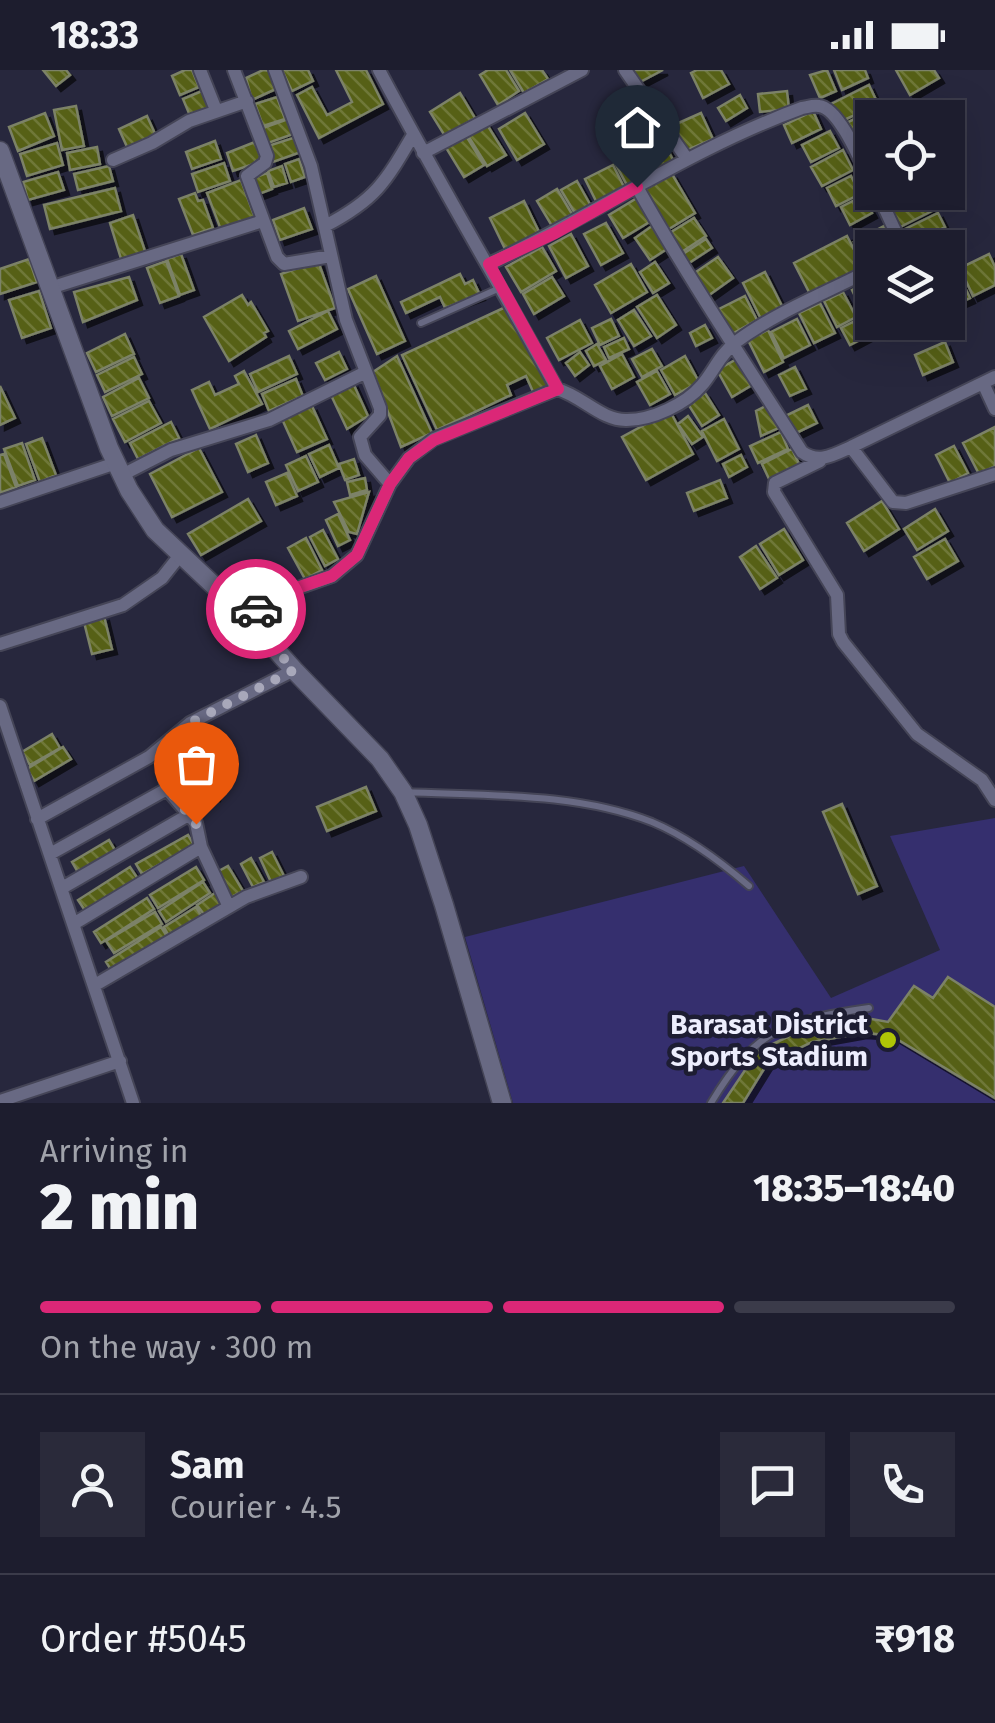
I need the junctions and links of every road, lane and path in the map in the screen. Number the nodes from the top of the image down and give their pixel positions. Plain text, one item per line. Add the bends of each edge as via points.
1 (200, 70) edge
2 (234, 70) edge
3 (275, 70) edge
4 (378, 70) edge
5 (582, 70) edge
6 (624, 70) edge
7 (246, 101) junction
8 (216, 110) junction
9 (413, 135) junction
10 (0, 151) edge
11 (855, 152) edge
12 (422, 153) junction
13 (687, 159) junction
14 (113, 160) dead end
15 (637, 187) junction
16 (263, 221) junction
17 (325, 226) junction
18 (331, 256) junction
19 (489, 264) junction
20 (855, 278) edge
21 (50, 288) junction
22 (502, 288) junction
23 (421, 323) dead end
24 (734, 344) junction
25 (366, 372) junction
26 (989, 380) edge
27 (558, 389) junction
28 (995, 409) edge
29 (851, 448) junction
30 (827, 458) junction
31 (119, 469) junction
32 (995, 474) edge
33 (390, 484) junction
34 (0, 502) edge
35 (180, 554) junction
36 (245, 615) junction
37 (0, 644) edge
38 (294, 670) junction
39 (0, 706) edge
40 (170, 741) junction
41 (168, 788) junction
42 (404, 792) junction
43 (995, 800) edge
44 (190, 814) junction
45 (37, 818) junction
46 (201, 848) junction
47 (50, 854) junction
48 (301, 876) dead end
49 (749, 886) dead end
50 (62, 888) junction
51 (229, 907) junction
52 (75, 922) junction
53 (95, 986) junction
54 (869, 1008) dead end
55 (120, 1061) junction
56 (0, 1101) edge
57 (134, 1103) edge
58 (502, 1103) edge
59 (711, 1103) edge

1 - 8 street
2 - 7 street
3 - 17 street
4 - 9 street
5 - 12 street
6 - 13 street
7 - 8 street
7 - 16 street via 267,156 248,176
8 - 14 street
9 - 12 street
9 - 17 street via 374,195
10 - 21 street
11 - 13 street via 838,119 819,106
12 - 19 street
13 - 15 street
15 - 19 street
15 - 24 street
16 - 18 street via 284,264
16 - 21 street
17 - 18 street
18 - 25 street
19 - 22 street
20 - 24 street
21 - 31 street
22 - 23 lane
22 - 27 street
24 - 27 street via 701,386 642,419 622,421
24 - 30 street via 802,452
25 - 31 street via 268,420
25 - 33 street via 380,415 360,437 361,446
26 - 28 street
26 - 29 street
27 - 33 street via 434,440
29 - 30 street
29 - 32 street via 893,502
30 - 43 street via 782,478 774,492 837,595 842,642 917,734 982,780
31 - 34 street
31 - 35 street via 154,530
33 - 36 street via 357,555 332,576
35 - 36 street
35 - 37 street via 162,578 122,605
36 - 38 street
38 - 40 street via 190,723
38 - 42 street
39 - 45 street
40 - 41 street
40 - 45 street
41 - 44 street
41 - 47 street
42 - 49 lane via 532,798 622,813 688,841
42 - 58 street
44 - 46 street
44 - 50 street
45 - 47 street
46 - 51 street
46 - 52 street
47 - 50 street
48 - 51 street
50 - 52 street
51 - 53 street
52 - 53 street
53 - 55 street
54 - 59 lane via 816,1016 770,1033
55 - 56 street
55 - 57 street

